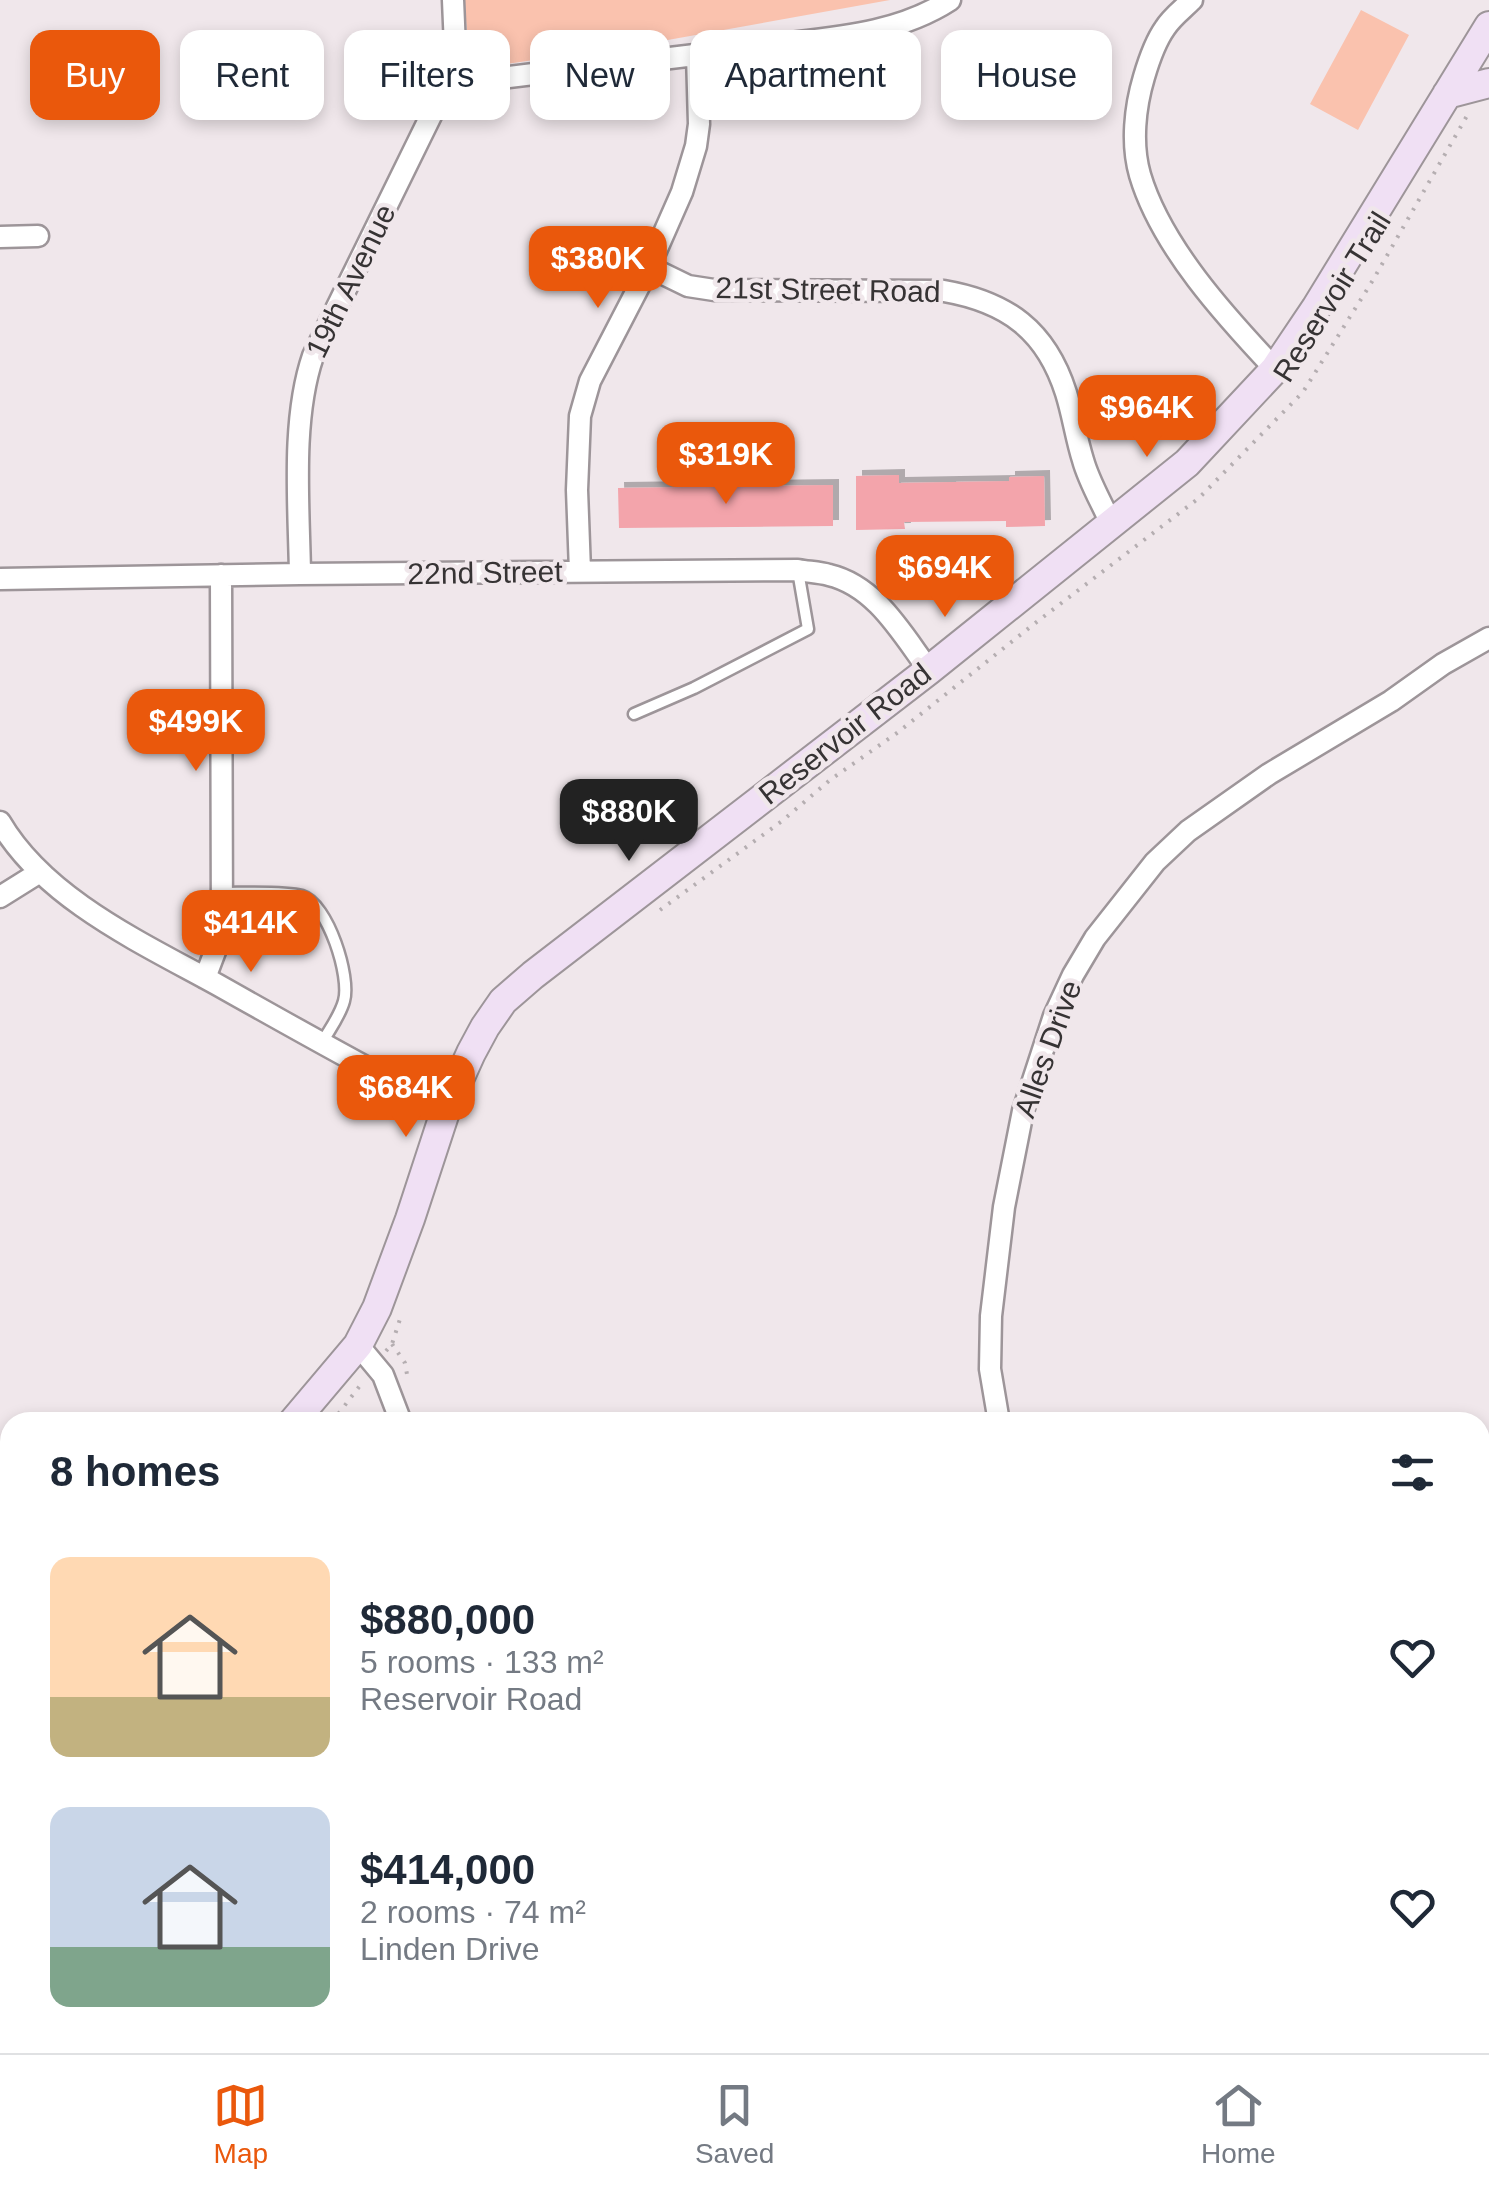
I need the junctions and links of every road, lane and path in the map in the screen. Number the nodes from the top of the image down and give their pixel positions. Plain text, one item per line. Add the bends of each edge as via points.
1 (452, 0) edge
2 (950, 0) edge
3 (1192, 0) edge
4 (1489, 26) edge
5 (454, 30) edge
6 (871, 30) edge
7 (690, 57) edge
8 (510, 77) edge
9 (1489, 83) edge
10 (1459, 102) junction
11 (428, 120) edge
12 (698, 120) edge
13 (38, 236) dead end
14 (0, 237) edge
15 (649, 266) junction
16 (1275, 369) junction
17 (1111, 524) junction
18 (798, 570) junction
19 (580, 571) junction
20 (300, 574) junction
21 (221, 575) junction
22 (0, 579) edge
23 (1489, 638) edge
24 (929, 670) junction
25 (634, 714) dead end
26 (0, 822) edge
27 (40, 872) junction
28 (222, 892) junction
29 (0, 897) edge
30 (648, 919) dead end
31 (205, 978) junction
32 (322, 1044) junction
33 (447, 1106) junction
34 (404, 1308) dead end
35 (367, 1355) junction
36 (304, 1412) edge
37 (337, 1412) edge
38 (397, 1412) edge
39 (997, 1412) edge

1 - 5 street, 19th Avenue
2 - 6 street via 898,26
3 - 16 street via 1166,26 1137,98 1140,174 1164,230
4 - 10 street, Reservoir Road
7 - 8 street
9 - 10 street
10 - 16 street, Reservoir Road
10 - 30 path, Reservoir Trail via 1372,280 1302,392 1199,498
11 - 20 street, 19th Avenue via 306,375
12 - 15 street via 682,192
13 - 14 street
15 - 17 street, 21st Street Road via 688,286 714,290 944,290 995,304 1048,351 1084,465
15 - 19 street via 590,381 580,416
16 - 17 street, Reservoir Road via 1187,463
17 - 24 street, Reservoir Road
18 - 19 street, 22nd Street
18 - 24 street, 22nd Street via 862,590
18 - 25 lane via 808,629
19 - 20 street, 22nd Street
20 - 21 street, 22nd Street
21 - 22 street, 22nd Street
21 - 28 street
23 - 39 street, Alles Drive via 1188,831 1095,938 1054,1016 1023,1112 991,1316
24 - 33 street, Reservoir Road via 504,1000
26 - 27 street
27 - 29 street
27 - 31 street via 134,940
28 - 31 street via 222,933
28 - 32 lane via 302,896 318,906 346,986
31 - 32 street
32 - 33 street
33 - 35 street, Reservoir Road
34 - 35 path via 392,1344
35 - 36 street, Reservoir Road
35 - 37 path
35 - 38 street via 383,1374

